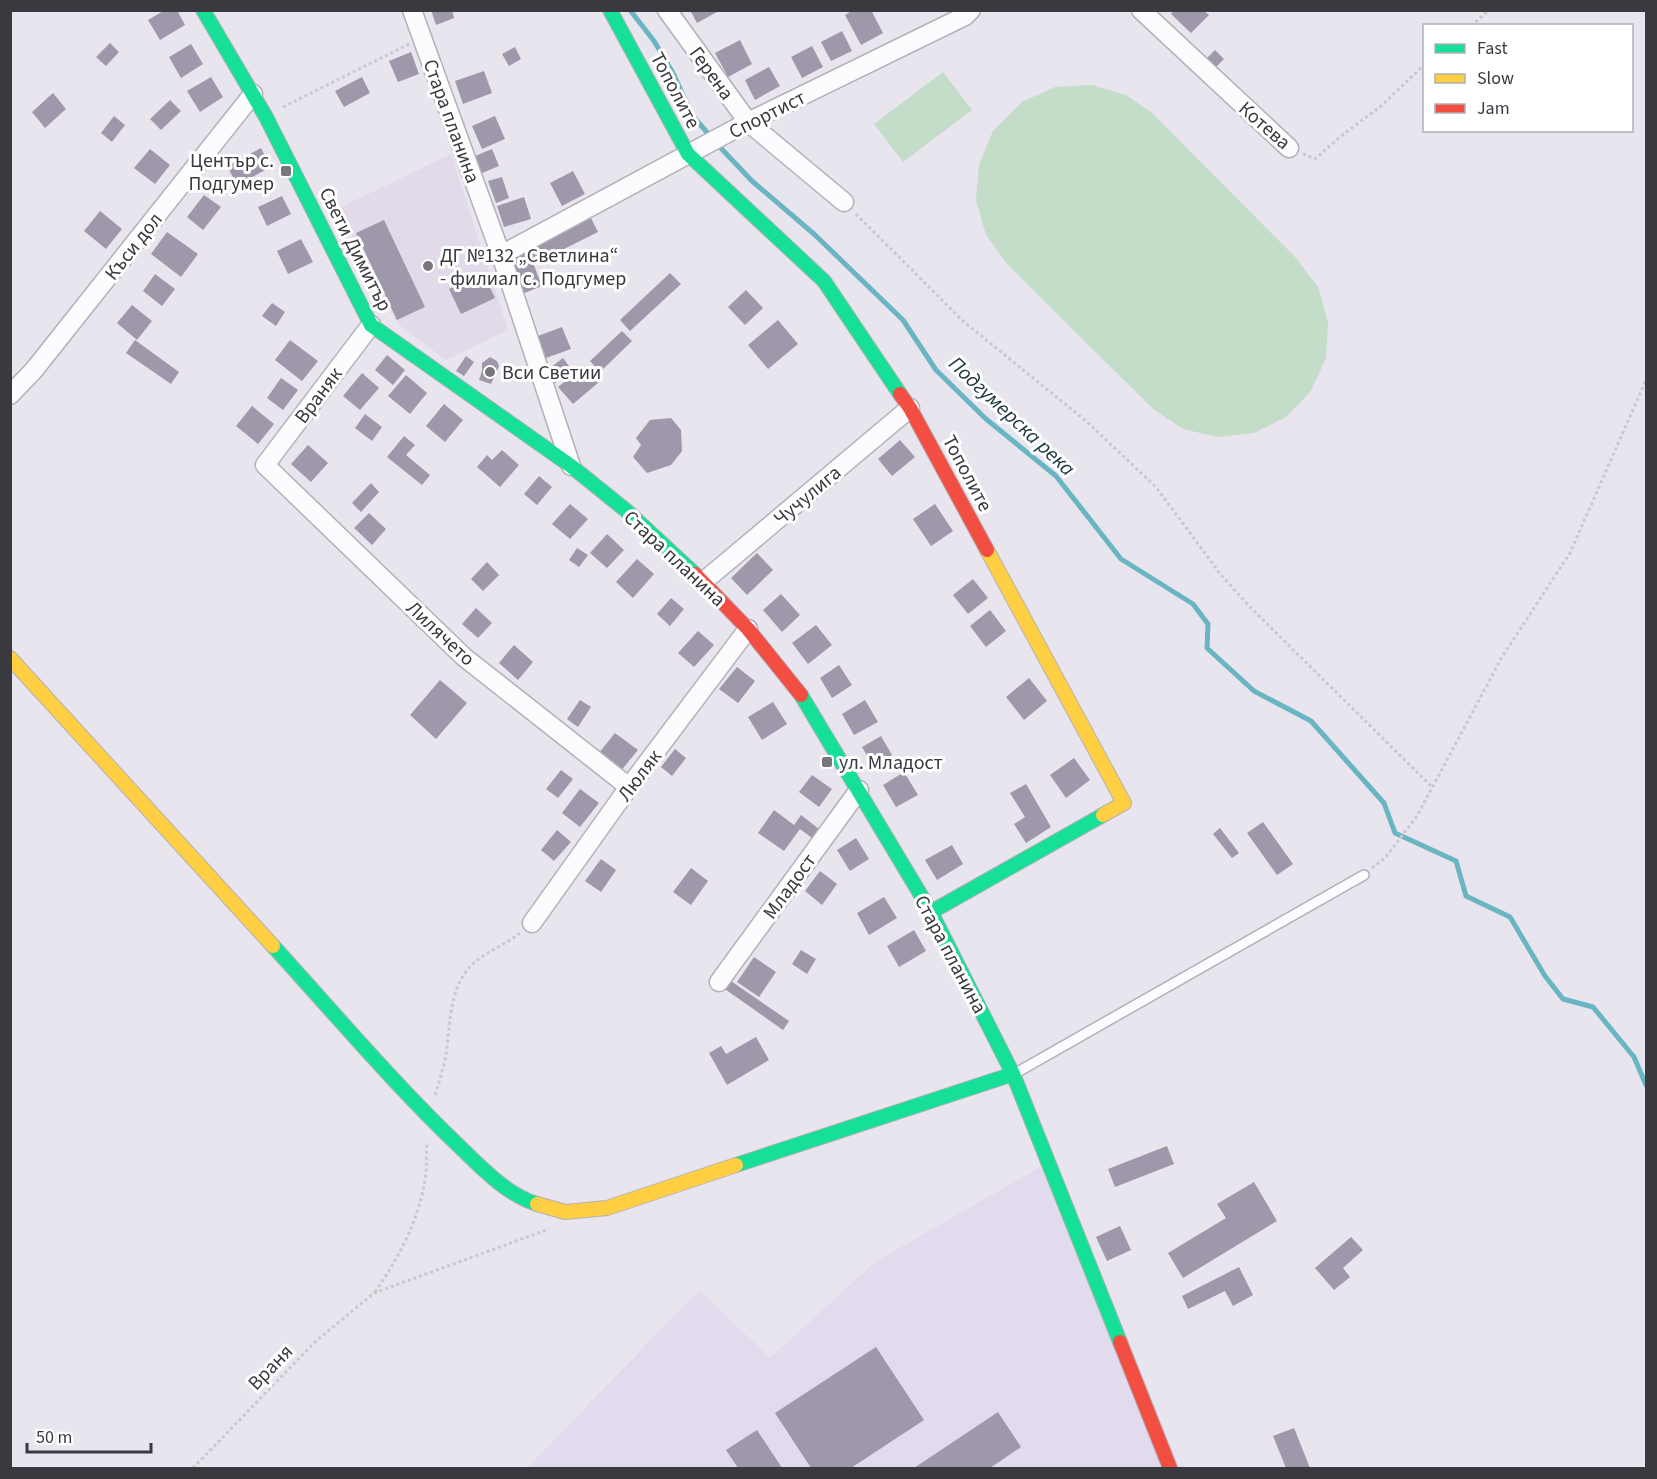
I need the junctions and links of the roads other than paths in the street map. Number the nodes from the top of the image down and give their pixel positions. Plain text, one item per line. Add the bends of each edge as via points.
1 (203, 10) edge
2 (412, 10) edge
3 (610, 10) edge
4 (667, 10) edge
5 (971, 10) edge
6 (1141, 10) edge
7 (253, 94) junction
8 (748, 122) junction
9 (1289, 148) road end
10 (688, 154) junction
11 (844, 202) road end
12 (501, 255) junction
13 (371, 325) junction
14 (10, 395) edge
15 (910, 408) junction
16 (265, 465) joint
17 (571, 466) junction
18 (704, 582) junction
19 (748, 629) junction
20 (10, 658) edge
21 (629, 787) junction
22 (859, 790) junction
23 (1364, 875) road end
24 (931, 912) junction
25 (532, 923) dead end
26 (719, 982) dead end
27 (1013, 1074) junction
28 (1170, 1468) edge

1 - 7 street, Свети Димитър
2 - 12 street, Стара планина
3 - 10 street, Тополите
4 - 8 street, Герена
5 - 8 street, Спортист
6 - 9 street, Котева
7 - 13 street, Свети Димитър
7 - 14 street, Къси дол
8 - 10 street, Спортист
8 - 11 street, Герена
10 - 12 street, Спортист
10 - 15 street, Тополите via 824,281
12 - 17 street, Стара планина
13 - 16 street, Враняк
13 - 17 street, Свети Димитър
15 - 18 street, Чучулига
15 - 24 street, Тополите via 1124,803
16 - 21 street, Лилячето via 465,657
17 - 18 street, Стара планина
18 - 19 street, Стара планина
19 - 21 street, Люляк
19 - 22 street, Стара планина via 798,689
20 - 27 street via 429,1117 487,1172 525,1200 565,1212 608,1208
21 - 25 street, Люляк
22 - 24 street, Стара планина
22 - 26 street, Младост
23 - 27 lane
24 - 27 street, Стара планина
27 - 28 street, Стара планина

